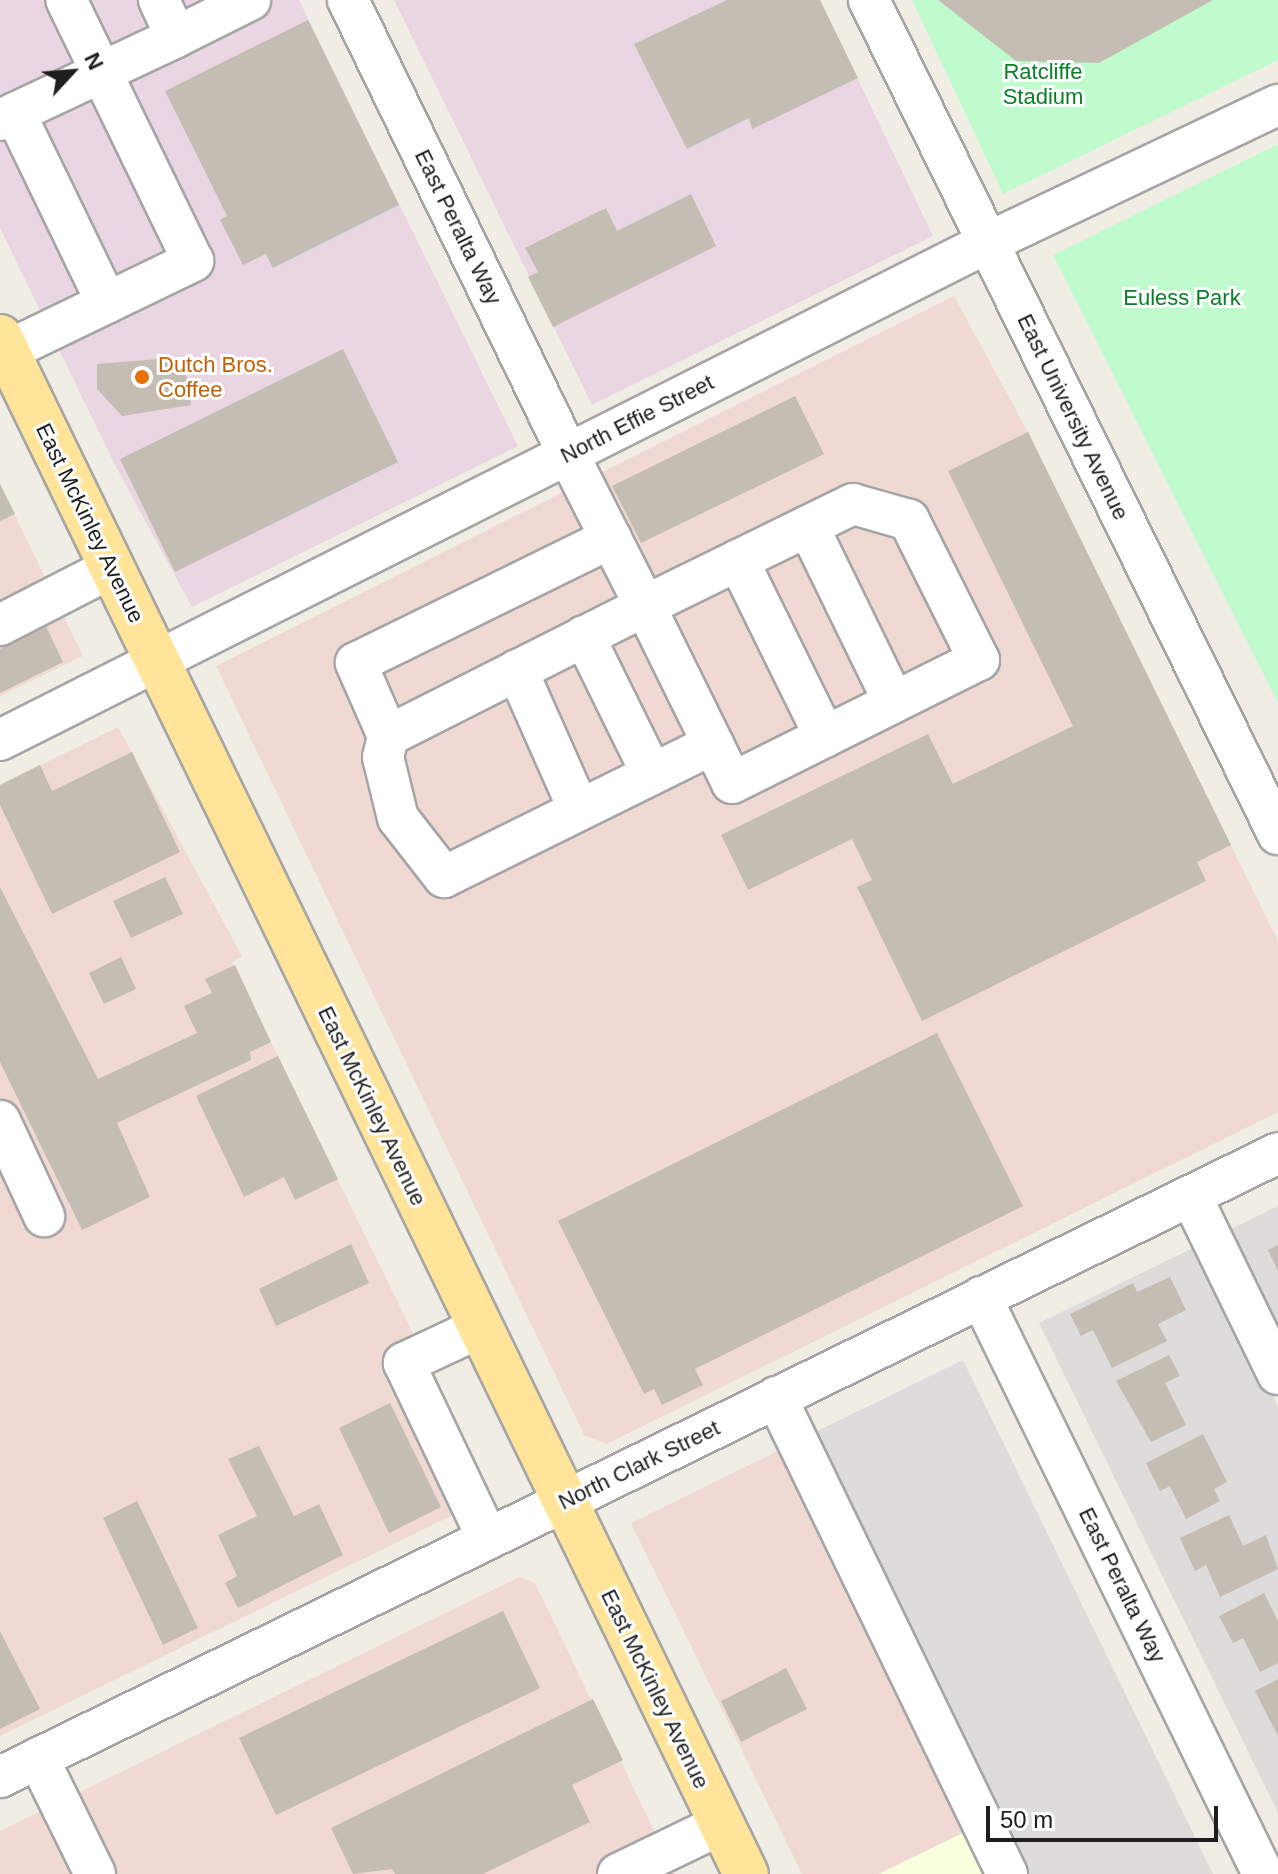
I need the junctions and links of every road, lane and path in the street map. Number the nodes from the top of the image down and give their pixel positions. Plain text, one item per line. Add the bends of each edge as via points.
1 (66, 0) edge
2 (159, 0) edge
3 (250, 0) edge
4 (348, 0) edge
5 (869, 0) edge
6 (176, 37) junction
7 (101, 73) junction
8 (1278, 105) edge
9 (7, 117) edge
10 (987, 243) junction
11 (107, 303) junction
12 (3, 344) edge
13 (568, 454) junction
14 (808, 526) junction
15 (611, 538) junction
16 (738, 560) junction
17 (111, 568) junction
18 (645, 606) junction
19 (0, 625) edge
20 (584, 636) junction
21 (157, 662) junction
22 (517, 670) junction
23 (894, 702) junction
24 (388, 736) junction
25 (825, 737) junction
26 (0, 740) edge
27 (713, 744) junction
28 (652, 774) junction
29 (579, 810) junction
30 (1278, 834) edge
31 (0, 1121) edge
32 (1278, 1153) edge
33 (1191, 1196) junction
34 (44, 1216) dead end
35 (981, 1297) junction
36 (479, 1328) junction
37 (1278, 1374) edge
38 (776, 1397) junction
39 (563, 1502) junction
40 (488, 1539) junction
41 (38, 1758) junction
42 (0, 1777) edge
43 (722, 1824) junction
44 (95, 1874) edge
45 (618, 1874) edge
46 (746, 1874) edge
47 (1007, 1874) edge
48 (1263, 1874) edge

1 - 7 street
2 - 6 street
3 - 6 street
4 - 13 street, East Peralta Way
5 - 10 street, East University Avenue
6 - 7 street
7 - 9 street
7 - 11 street via 193,261
8 - 10 street, North Effie Street
9 - 11 street
10 - 13 street, North Effie Street
10 - 30 street, East University Avenue
11 - 12 street
12 - 17 main road, East McKinley Avenue
13 - 15 street, East Peralta Way
13 - 21 street, North Effie Street
14 - 16 street
14 - 23 street
14 - 23 street via 853,504 909,520 979,660
15 - 18 street, East Peralta Way
15 - 24 street via 356,663
16 - 18 street
16 - 25 street
17 - 19 street
17 - 21 main road, East McKinley Avenue
18 - 20 street
18 - 27 street, East Peralta Way
20 - 22 street
20 - 28 street
21 - 26 street, North Effie Street
21 - 36 main road, East McKinley Avenue
22 - 24 street
22 - 29 street
23 - 25 street
24 - 29 street via 383,757 398,818 444,877
25 - 27 street, East Peralta Way via 732,783
27 - 28 street
28 - 29 street
31 - 34 street
32 - 33 street, North Clark Street
33 - 35 street, North Clark Street
33 - 37 street
35 - 38 street, North Clark Street
35 - 48 street, East Peralta Way
36 - 39 main road, East McKinley Avenue
36 - 40 street via 404,1363
38 - 39 street, North Clark Street
38 - 47 street
39 - 40 street, North Clark Street
39 - 43 main road, East McKinley Avenue
40 - 41 street, North Clark Street
41 - 42 street, North Clark Street
41 - 44 street
43 - 45 street
43 - 46 main road, East McKinley Avenue

